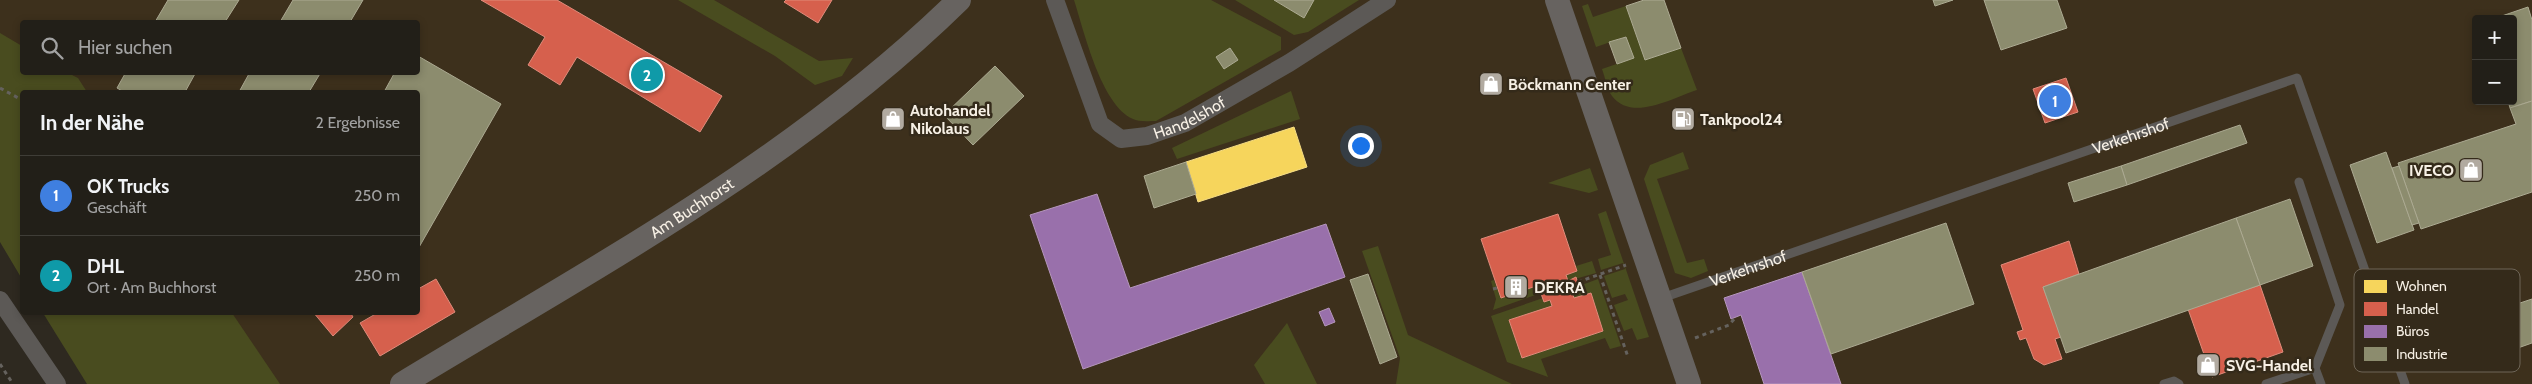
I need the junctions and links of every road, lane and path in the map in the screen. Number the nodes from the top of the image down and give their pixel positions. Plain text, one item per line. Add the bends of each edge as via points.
1 (960, 0) edge
2 (1055, 0) edge
3 (1387, 0) edge
4 (1557, 0) edge
5 (0, 88) edge
6 (20, 99) edge
7 (2299, 182) dead end
8 (1645, 258) junction
9 (2364, 269) edge
10 (1600, 274) junction
11 (1578, 282) dead end
12 (1659, 299) junction
13 (0, 300) edge
14 (1736, 317) dead end
15 (1676, 346) junction
16 (1628, 357) dead end
17 (0, 364) edge
18 (2315, 368) junction
19 (2401, 372) edge
20 (13, 384) edge
21 (57, 384) edge
22 (402, 384) edge
23 (1689, 384) edge
24 (2164, 384) edge
25 (2179, 384) edge
26 (2266, 384) edge
27 (2321, 384) edge
28 (2405, 384) edge

1 - 22 main road, Am Buchhorst via 894,61 842,103 714,195 539,304
2 - 3 street, Handelshof via 1100,124 1121,139 1147,136 1185,123
4 - 8 main road
5 - 6 path
7 - 18 lane via 2340,305
8 - 10 path
8 - 12 main road
9 - 12 lane, Verkehrshof via 2297,78
10 - 11 path
10 - 16 path
12 - 15 main road
13 - 21 street
14 - 15 path via 1729,325
15 - 23 main road
17 - 20 path
18 - 26 lane
18 - 27 lane
19 - 28 lane, Verkehrshof
24 - 25 lane via 2174,380

